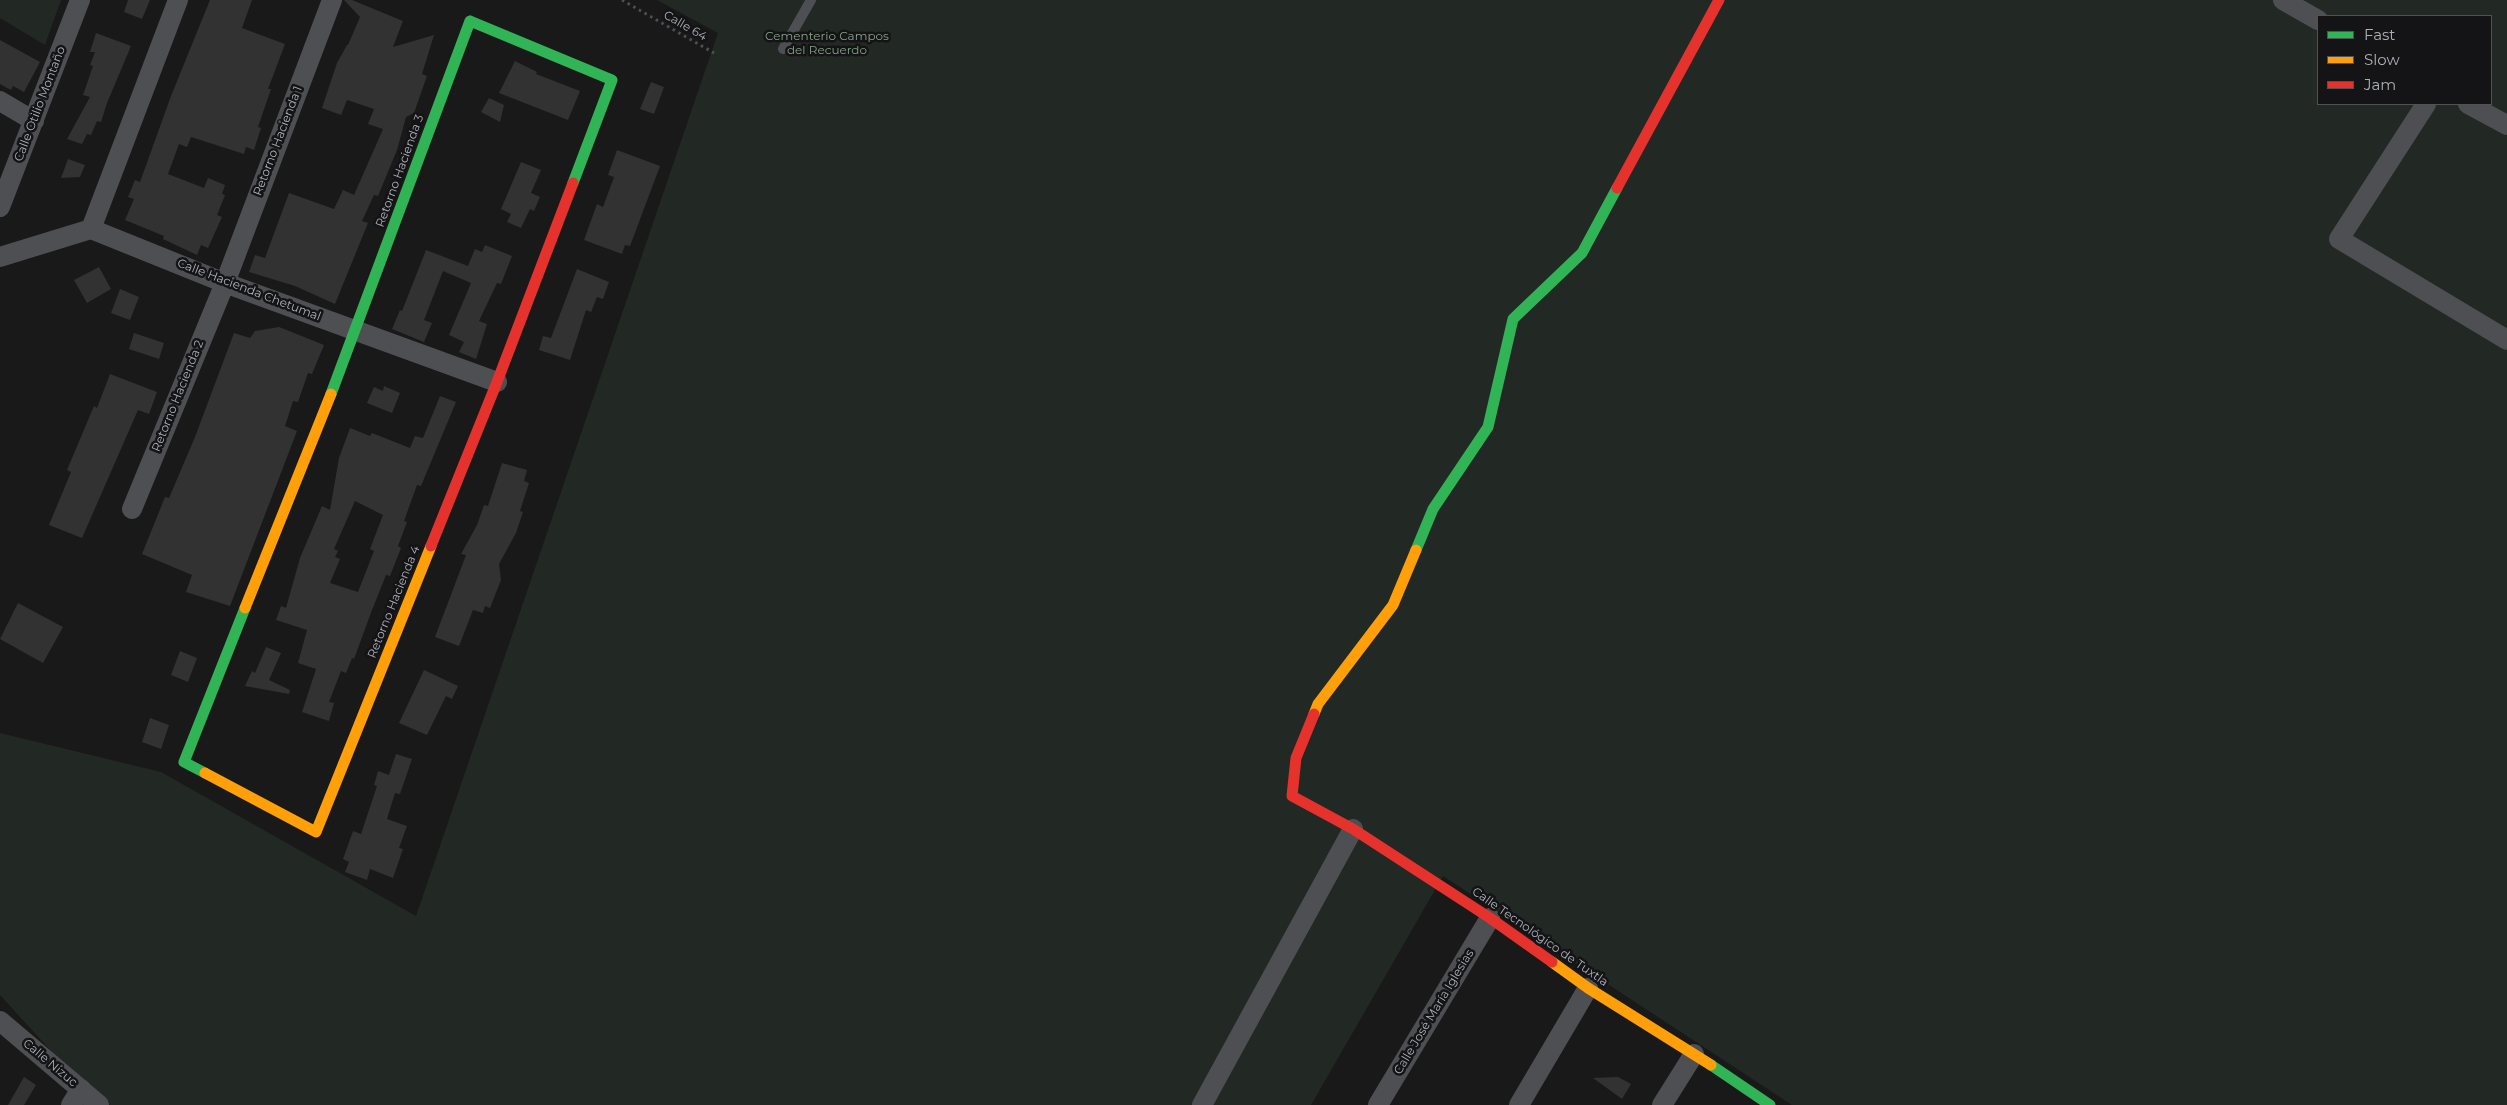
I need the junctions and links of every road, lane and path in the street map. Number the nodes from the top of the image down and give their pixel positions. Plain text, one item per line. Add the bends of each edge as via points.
1 (80, 0) edge
2 (178, 0) edge
3 (332, 0) edge
4 (622, 0) edge
5 (811, 0) edge
6 (1719, 0) edge
7 (2283, 0) edge
8 (2317, 19) edge
9 (783, 50) dead end
10 (714, 53) dead end
11 (0, 101) edge
12 (2425, 105) edge
13 (2470, 105) edge
14 (34, 121) junction
15 (2507, 125) edge
16 (0, 207) edge
17 (91, 229) junction
18 (0, 256) edge
19 (225, 282) junction
20 (356, 331) junction
21 (2507, 340) edge
22 (498, 382) junction
23 (132, 509) dead end
24 (1353, 829) junction
25 (1490, 918) junction
26 (1588, 988) junction
27 (0, 1021) edge
28 (1694, 1054) junction
29 (76, 1097) edge
30 (99, 1105) edge
31 (1202, 1105) edge
32 (1378, 1105) edge
33 (1519, 1105) edge
34 (1662, 1105) edge
35 (1770, 1105) edge

1 - 14 street, Calle Otilio Montaño
2 - 17 street
3 - 19 street, Retorno Hacienda 1
4 - 10 path, Calle 64
5 - 9 lane
6 - 24 street, Calle Tecnológico de Tuxtla via 1582,254 1512,319 1488,427 1433,509 1393,605 1318,704 1296,758 1292,796
7 - 8 street
11 - 14 street
12 - 21 street via 2339,239
13 - 15 street
14 - 16 street, Calle Otilio Montaño
17 - 18 street
17 - 19 street, Calle Hacienda Chetumal
19 - 20 street, Calle Hacienda Chetumal
19 - 23 street, Retorno Hacienda 2
20 - 22 street, Calle Hacienda Chetumal
20 - 22 street, Retorno Hacienda 3 via 470,21 612,80
20 - 22 street, Retorno Hacienda 4 via 184,762 316,832
24 - 25 street, Calle Tecnológico de Tuxtla
24 - 31 street
25 - 26 street, Calle Tecnológico de Tuxtla
25 - 32 street, Calle José María Iglesias
26 - 28 street, Calle Tecnológico de Tuxtla
26 - 33 street
27 - 29 street, Calle Nizuc
28 - 34 street
28 - 35 street, Calle Tecnológico de Tuxtla
29 - 30 street, Calle Nizuc

